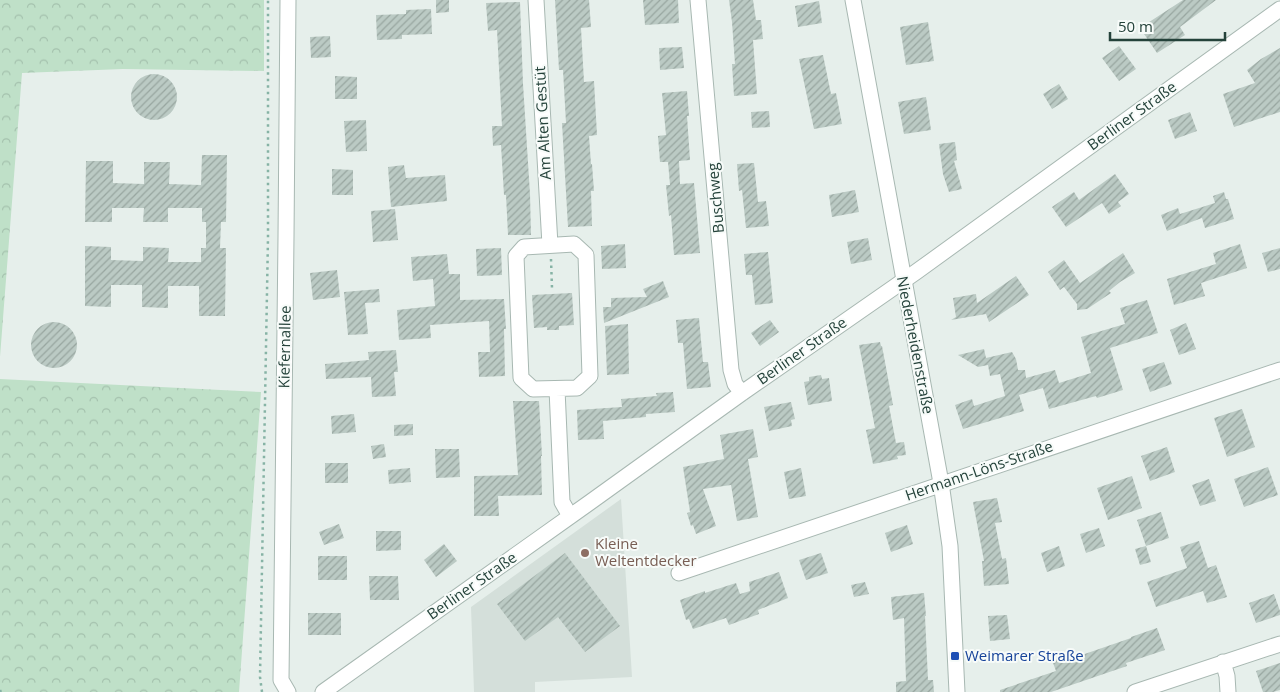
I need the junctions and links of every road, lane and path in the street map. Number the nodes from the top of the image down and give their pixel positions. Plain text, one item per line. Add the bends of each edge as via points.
1 (268, 0) edge
2 (288, 0) edge
3 (536, 0) edge
4 (698, 0) edge
5 (853, 0) edge
6 (1280, 9) edge
7 (550, 245) junction
8 (903, 281) junction
9 (552, 288) dead end
10 (1280, 370) edge
11 (557, 389) junction
12 (742, 393) junction
13 (941, 483) junction
14 (570, 516) junction
15 (679, 572) dead end
16 (1280, 644) edge
17 (1223, 662) junction
18 (262, 692) edge
19 (288, 692) edge
20 (323, 692) edge
21 (957, 692) edge
22 (1135, 692) edge
23 (1228, 692) edge

1 - 18 path
2 - 19 street, Kiefernallee via 281,680
3 - 7 street, Am Alten Gestüt
4 - 12 street, Buschweg via 730,370
5 - 8 street, Niederheidenstraße
6 - 8 street, Berliner Straße
7 - 9 path
7 - 11 street via 574,244 586,255 590,376 577,388
7 - 11 street via 524,246 516,256 521,378 533,389
8 - 12 street, Berliner Straße
8 - 13 street, Niederheidenstraße
10 - 13 street, Hermann-Löns-Straße
11 - 14 street via 562,502
12 - 14 street, Berliner Straße
13 - 15 street, Hermann-Löns-Straße
13 - 21 street, Niederheidenstraße via 950,546
14 - 20 street, Berliner Straße
16 - 17 street
17 - 22 street
17 - 23 street

